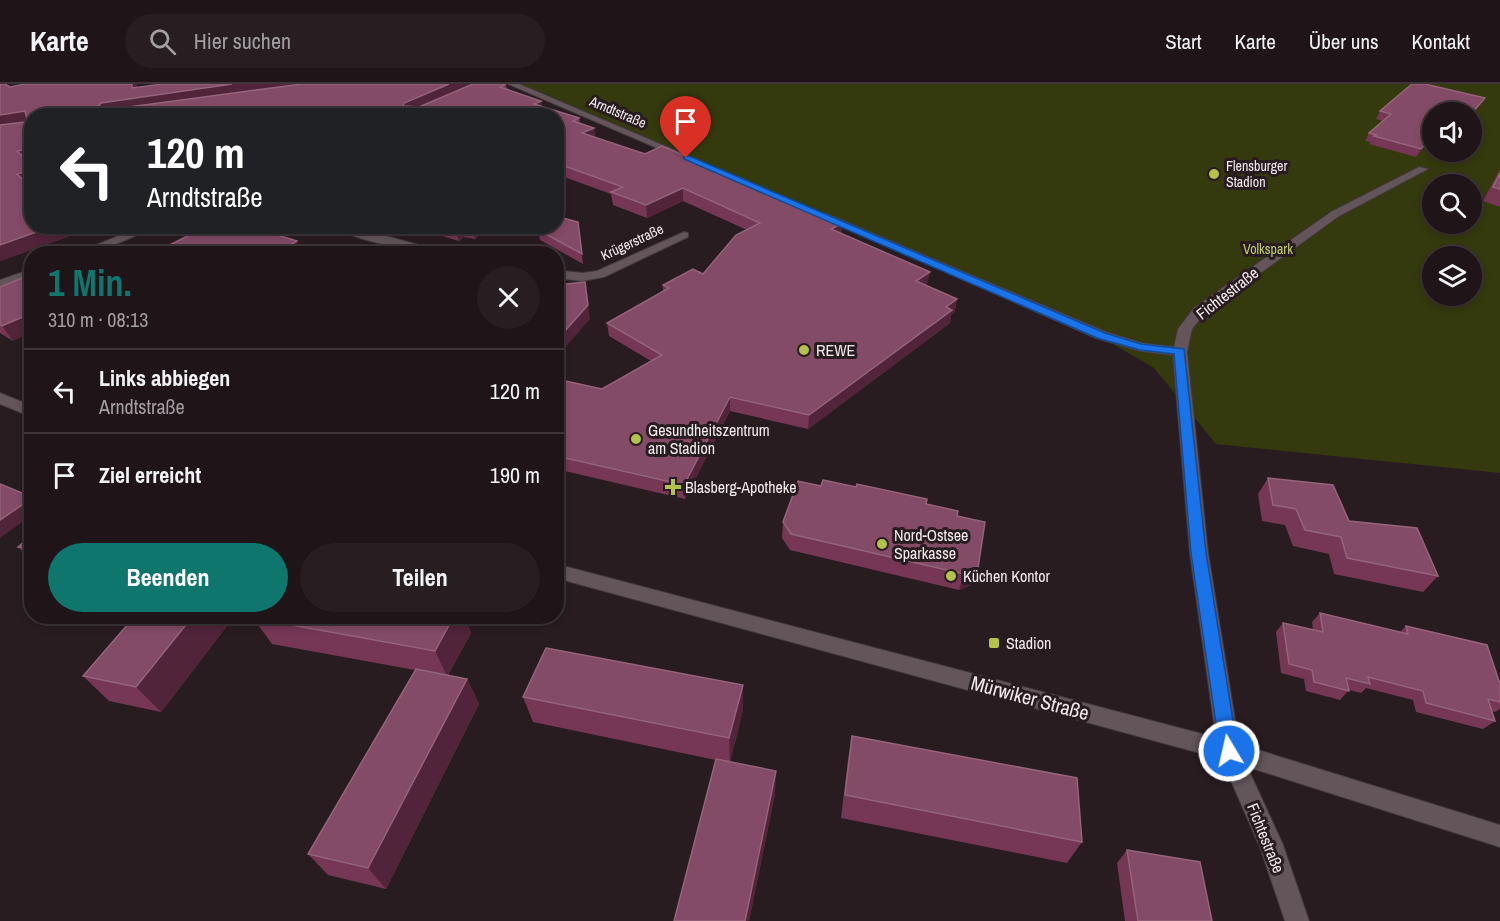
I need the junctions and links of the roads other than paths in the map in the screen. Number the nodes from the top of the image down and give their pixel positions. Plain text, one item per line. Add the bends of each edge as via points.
1 (512, 84) edge
2 (690, 159) edge
3 (1422, 169) dead end
4 (808, 210) edge
5 (132, 234) edge
6 (361, 234) edge
7 (684, 235) dead end
8 (102, 246) edge
9 (411, 246) edge
10 (24, 275) edge
11 (564, 275) edge
12 (0, 284) edge
13 (1180, 352) junction
14 (0, 398) edge
15 (24, 408) edge
16 (564, 573) edge
17 (1229, 751) junction
18 (1500, 836) edge
19 (1298, 921) edge

1 - 2 street, Arndtstraße
3 - 13 street, Fichtestraße via 1335,213 1199,311 1185,329
4 - 13 street via 1101,336 1140,347
5 - 8 street
6 - 9 street
7 - 11 street, Krügerstraße via 600,274
10 - 12 street
13 - 17 street, Fichtestraße via 1199,553
14 - 15 street
16 - 17 street, Mürwiker Straße
17 - 18 street, Mürwiker Straße
17 - 19 street, Fichtestraße

